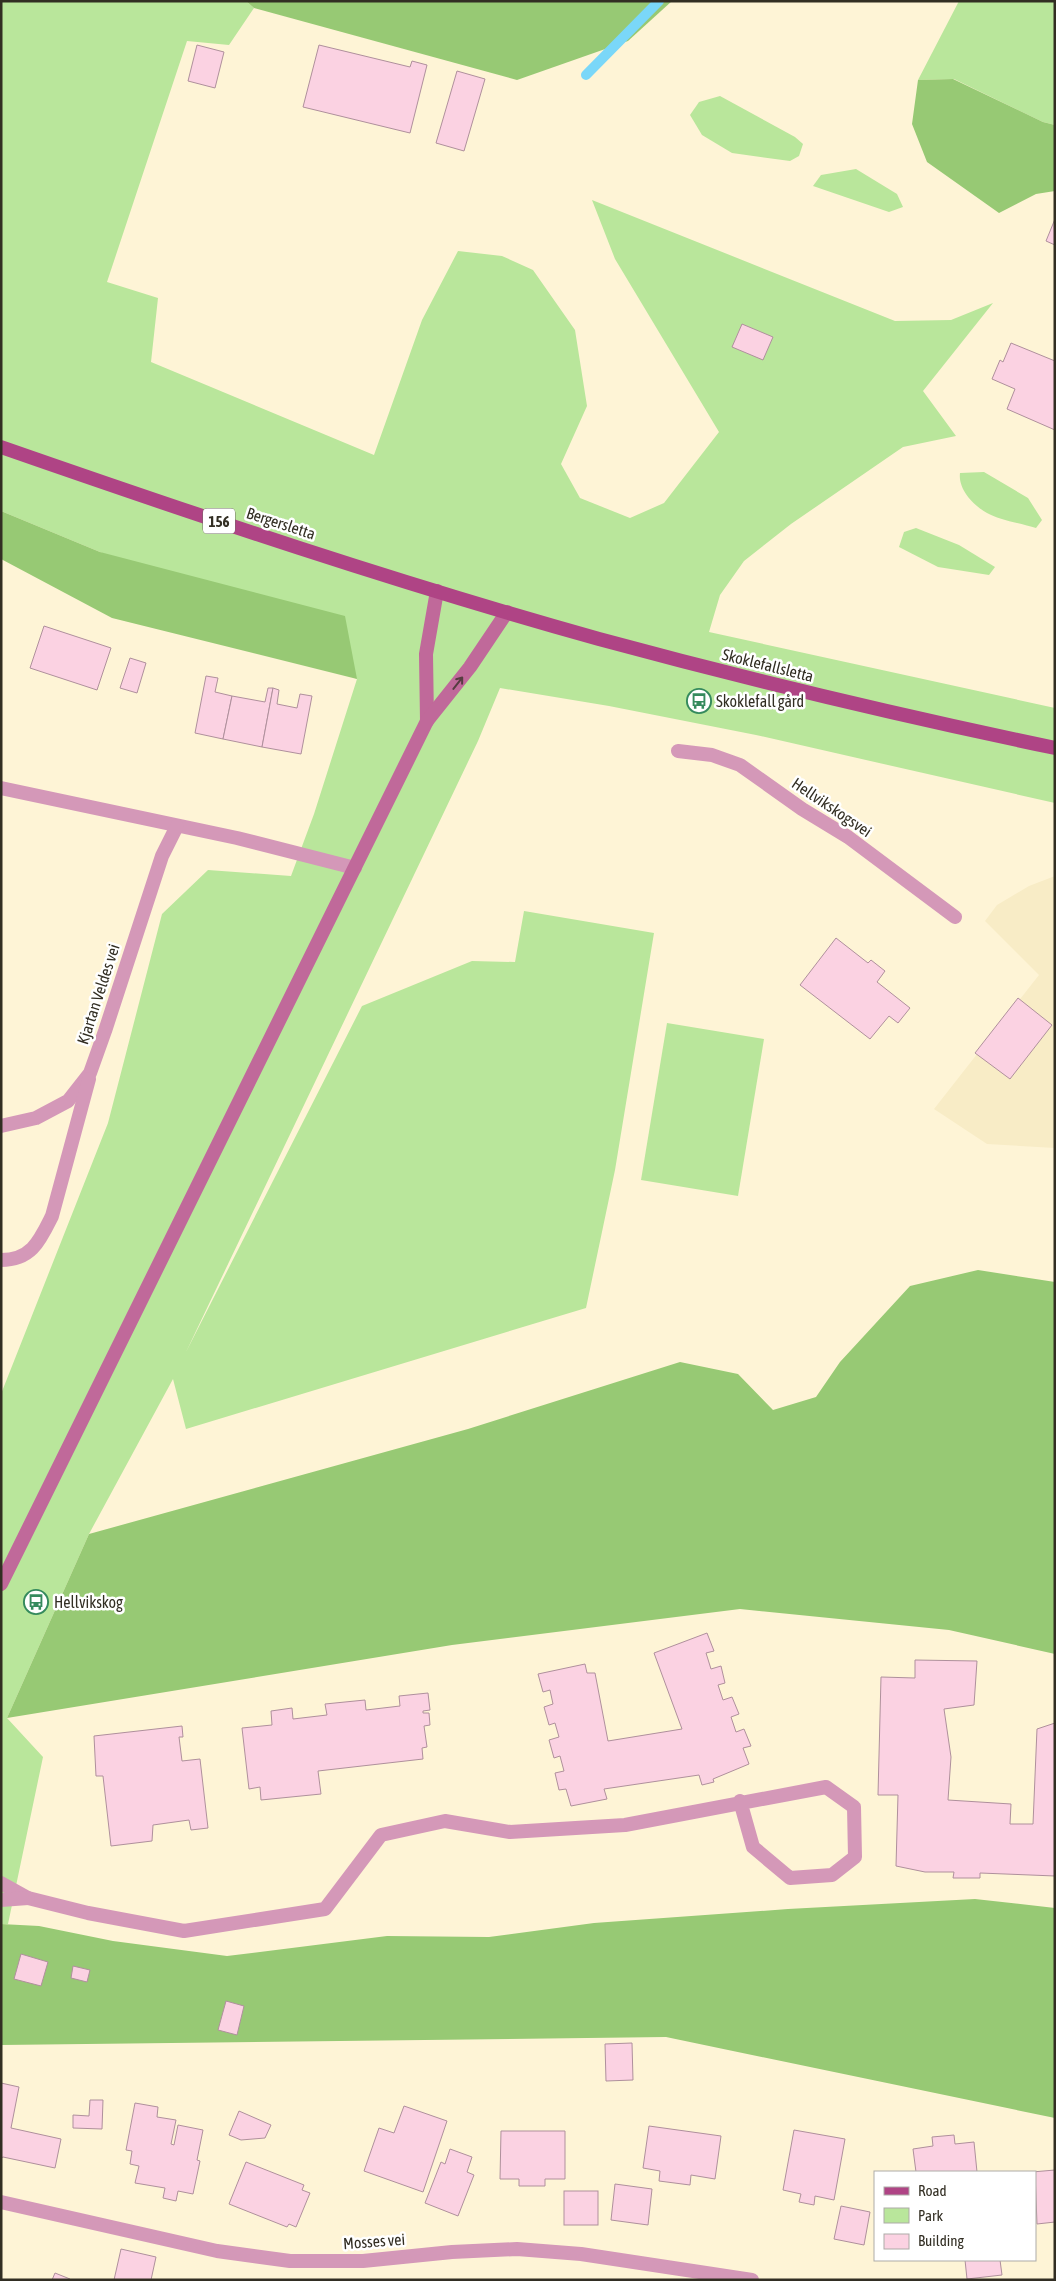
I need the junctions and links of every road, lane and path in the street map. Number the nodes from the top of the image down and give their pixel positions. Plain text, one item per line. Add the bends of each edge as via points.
1 (1, 447) edge
2 (437, 591) junction
3 (507, 612) junction
4 (427, 721) junction
5 (1055, 748) edge
6 (678, 751) dead end
7 (1, 788) edge
8 (177, 826) junction
9 (355, 868) junction
10 (955, 917) dead end
11 (90, 1073) junction
12 (1, 1126) edge
13 (1, 1260) edge
14 (1, 1584) edge
15 (740, 1802) junction
16 (1, 1883) edge
17 (28, 1898) junction
18 (1, 1900) edge
19 (1, 2202) edge
20 (752, 2280) edge

1 - 2 main road, Bergersletta / 156 via 168,505
2 - 3 main road, Skoklefallsletta / 156
2 - 4 main road via 426,654
4 -> 3 main road via 470,668
3 - 5 main road, Skoklefallsletta / 156 via 751,679
4 - 9 main road
6 - 10 street, Hellvikskogsvei via 712,755 740,765 848,837
7 - 8 street
8 - 9 street
8 - 11 street, Kjartan Veldes vei via 162,856
9 - 14 main road
11 - 12 street, Kjartan Veldes vei via 68,1102 36,1118
11 - 13 street via 52,1216 42,1235 24,1256
15 - 15 street via 826,1787 854,1807 855,1857 832,1875 790,1878 753,1847
15 - 17 street via 625,1825 510,1832 445,1821 381,1835 325,1909 184,1931
16 - 17 street
17 - 18 street
19 - 20 street, Mosses vei via 217,2251 290,2261 364,2261 517,2249 581,2254

